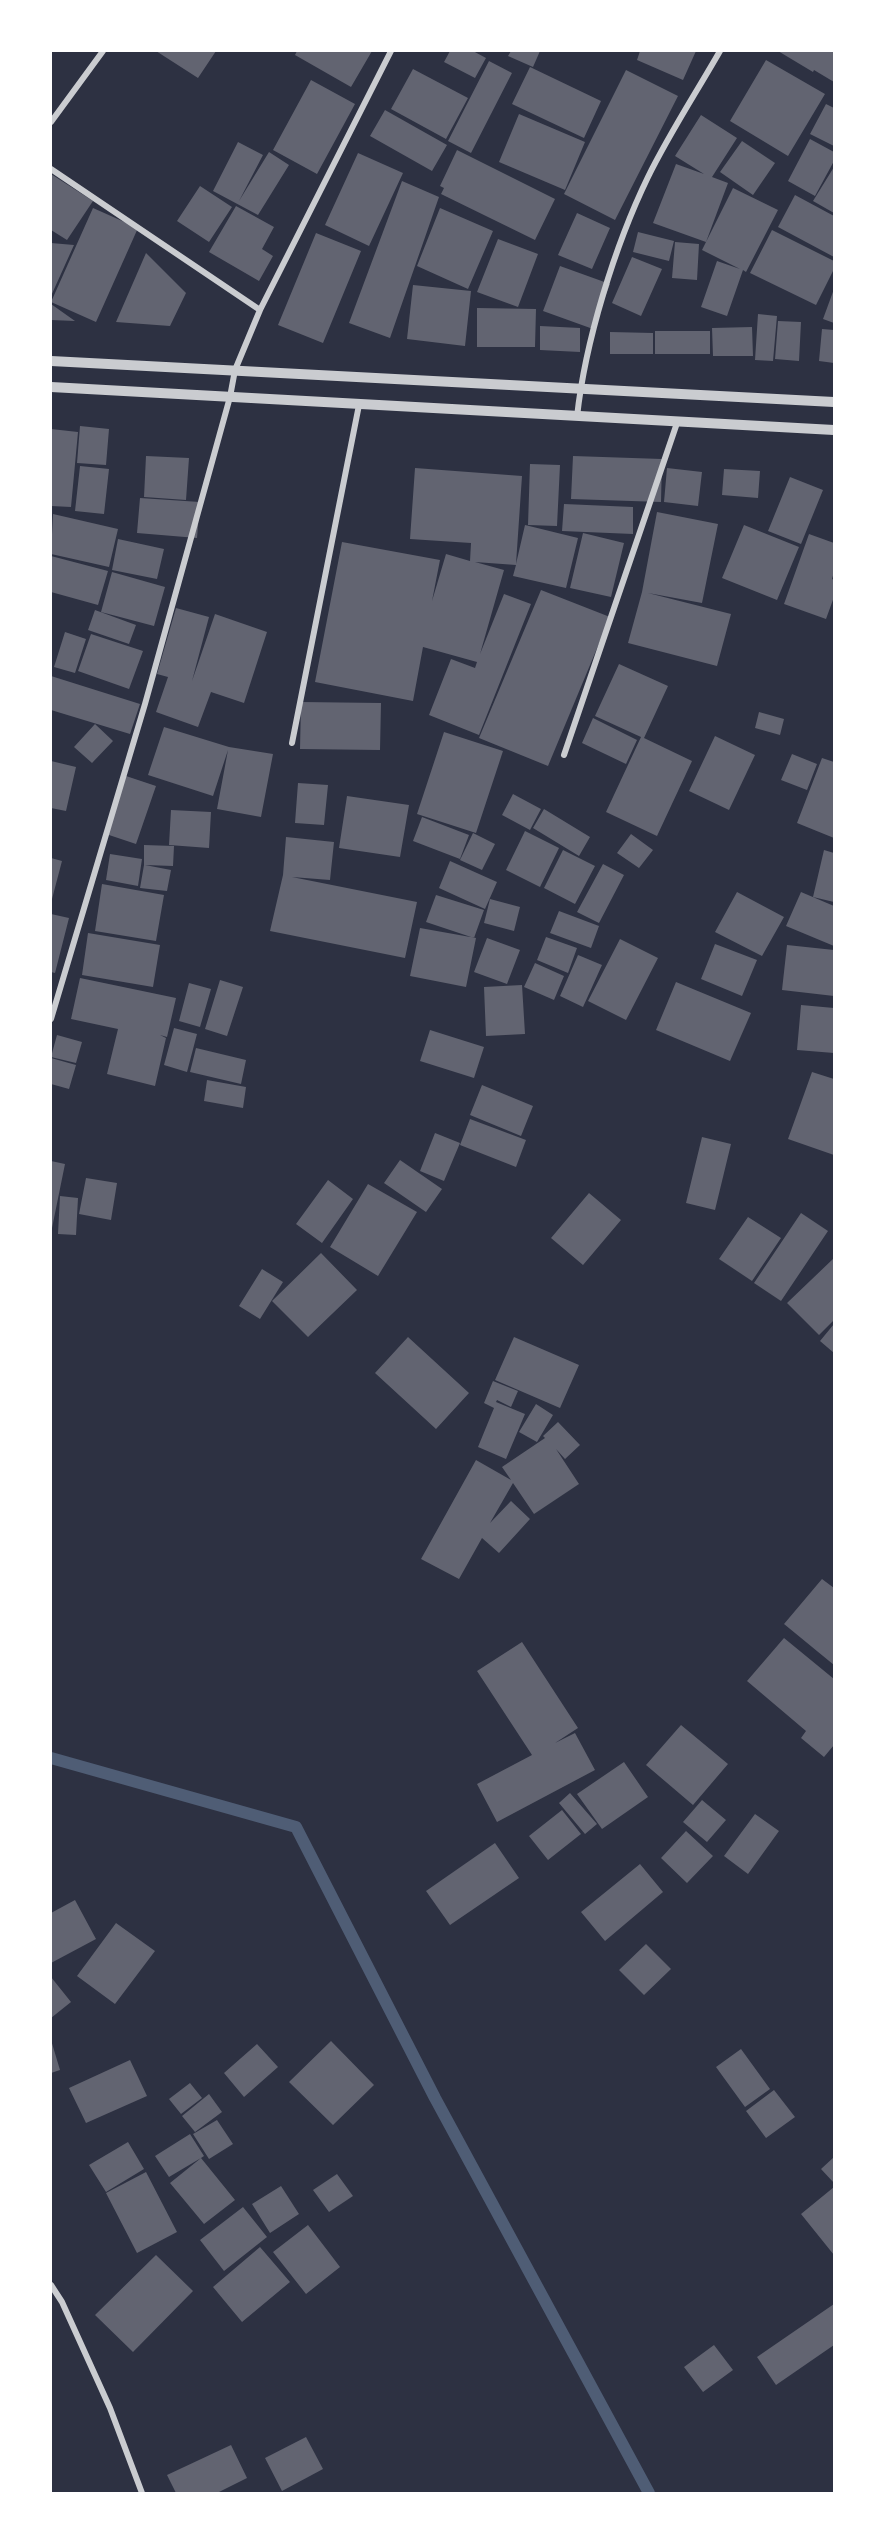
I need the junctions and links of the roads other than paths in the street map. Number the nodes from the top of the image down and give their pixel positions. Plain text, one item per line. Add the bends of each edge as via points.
1 (103, 51) edge
2 (391, 51) edge
3 (720, 51) edge
4 (51, 122) edge
5 (51, 170) edge
6 (260, 310) junction
7 (51, 361) edge
8 (235, 370) junction
9 (51, 387) edge
10 (580, 390) junction
11 (230, 398) junction
12 (834, 402) edge
13 (359, 405) junction
14 (577, 417) junction
15 (677, 423) junction
16 (834, 430) edge
17 (292, 743) dead end
18 (564, 755) dead end
19 (51, 1018) edge
20 (51, 2285) edge
21 (142, 2493) edge

1 - 4 street
2 - 6 street
3 - 10 street via 648,177 608,278
5 - 6 street
6 - 8 street
7 - 8 street
8 - 10 street
8 - 11 street
9 - 11 street
10 - 12 street
10 - 14 street
11 - 13 street
11 - 19 street via 145,704
13 - 14 street
13 - 17 street
14 - 15 street
15 - 16 street
15 - 18 street
20 - 21 street via 110,2408

